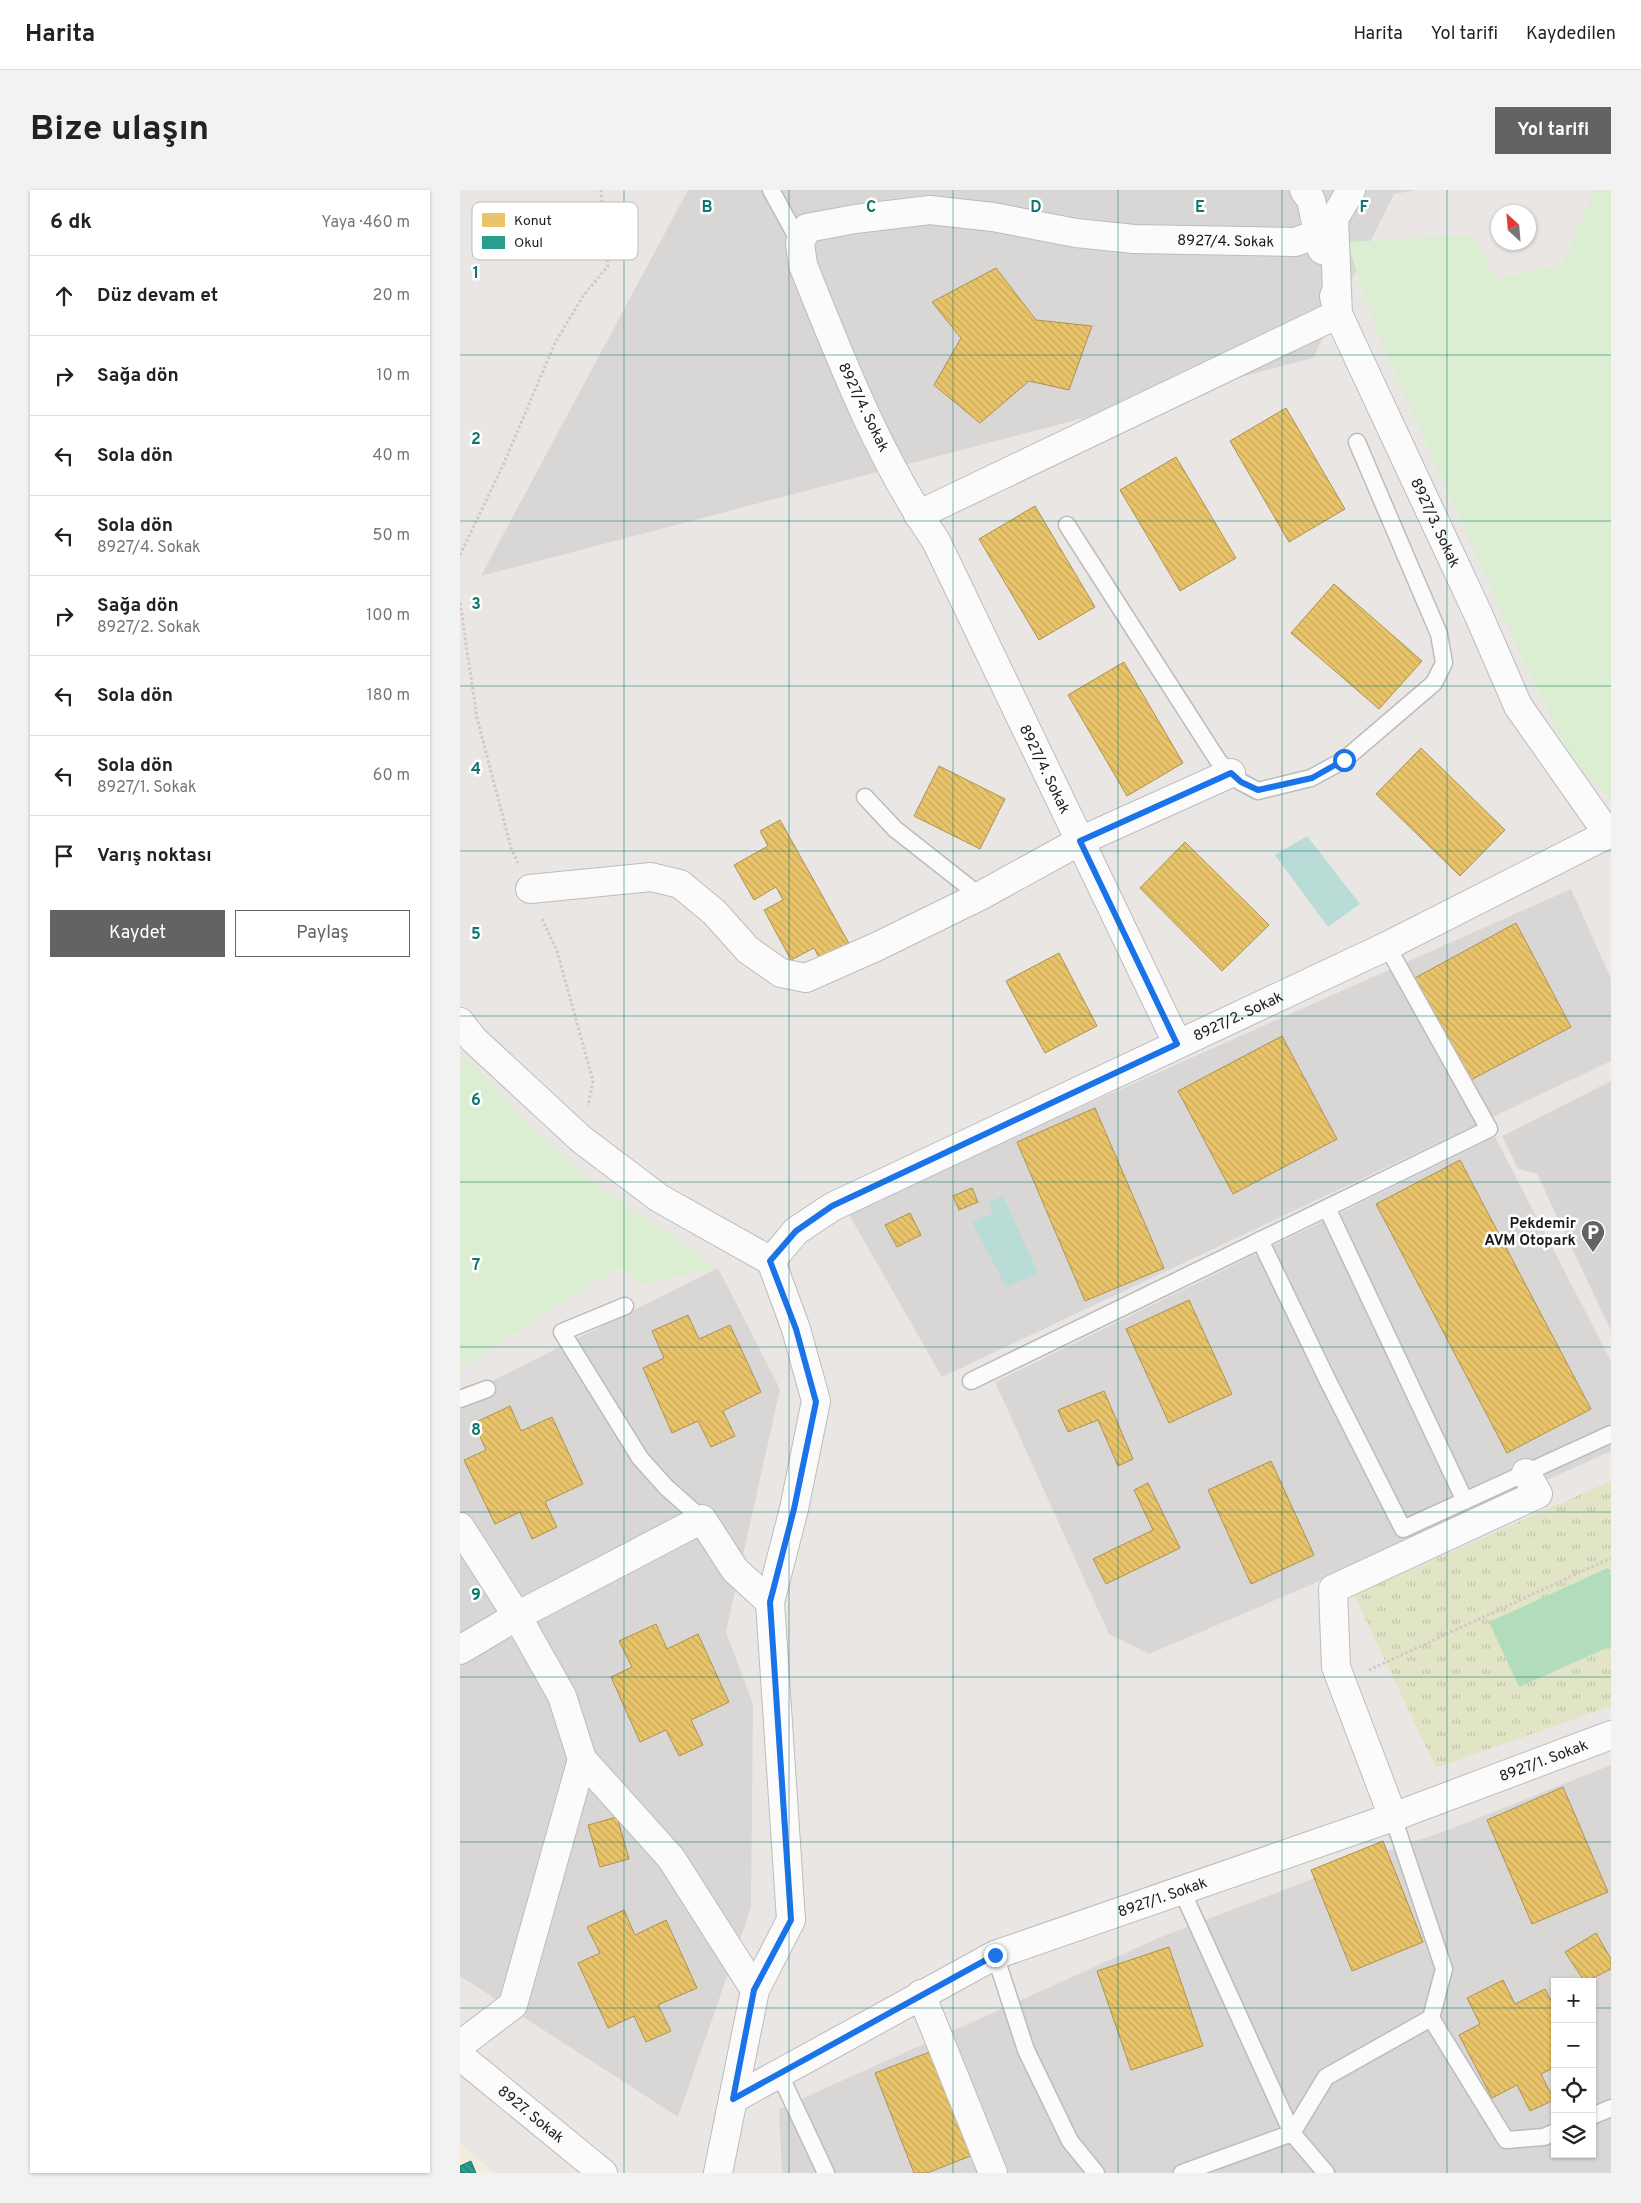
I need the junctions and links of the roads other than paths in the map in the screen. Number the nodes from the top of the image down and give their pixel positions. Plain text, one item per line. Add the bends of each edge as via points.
1 (771, 190) edge
2 (1304, 190) edge
3 (1351, 190) edge
4 (1318, 234) junction
5 (800, 243) junction
6 (1338, 314) junction
7 (1356, 442) dead end
8 (918, 515) junction
9 (1067, 525) dead end
10 (1231, 773) junction
11 (866, 797) dead end
12 (1610, 835) edge
13 (1080, 841) junction
14 (530, 889) dead end
15 (980, 896) junction
16 (1387, 946) junction
17 (464, 1037) edge
18 (1177, 1044) junction
19 (1327, 1208) junction
20 (1260, 1240) junction
21 (770, 1261) junction
22 (625, 1306) dead end
23 (971, 1381) dead end
24 (487, 1389) dead end
25 (460, 1399) edge
26 (1611, 1434) edge
27 (1526, 1473) junction
28 (1465, 1501) junction
29 (702, 1519) junction
30 (460, 1527) edge
31 (770, 1602) junction
32 (517, 1616) junction
33 (460, 1650) edge
34 (1611, 1735) edge
35 (582, 1758) junction
36 (1394, 1817) junction
37 (1182, 1891) junction
38 (995, 1955) junction
39 (754, 1990) junction
40 (921, 1994) junction
41 (1431, 2018) junction
42 (460, 2046) edge
43 (460, 2056) edge
44 (779, 2073) junction
45 (733, 2099) junction
46 (1611, 2108) edge
47 (1596, 2114) edge
48 (1292, 2134) junction
49 (1551, 2134) edge
50 (603, 2173) edge
51 (718, 2173) edge
52 (826, 2173) edge
53 (993, 2173) edge
54 (1096, 2173) edge
55 (1182, 2173) edge
56 (1326, 2173) edge

1 - 5 lane
2 - 4 street via 1311,200
3 - 6 street, 8927/3. Sokak via 1334,219
4 - 5 street, 8927/4. Sokak via 1295,242 1134,239 930,210 807,228
4 - 6 street
5 - 8 street, 8927/4. Sokak via 803,265 854,393
6 - 8 street
6 - 12 street, 8927/3. Sokak via 1518,706
7 - 10 lane via 1439,634 1444,663 1434,683 1344,760 1312,778 1258,790
8 - 13 street, 8927/4. Sokak via 936,541
9 - 10 lane via 1219,762
10 - 13 street
11 - 15 lane via 895,829
12 - 16 street, 8927/2. Sokak
13 - 15 street
13 - 18 street, 8927/4. Sokak
14 - 15 street via 651,877 680,884 714,912 748,950 781,973 806,978
16 - 18 street, 8927/2. Sokak
16 - 19 lane via 1489,1129
17 - 21 street via 581,1139 659,1198
18 - 21 street, 8927/2. Sokak via 832,1206 796,1231
19 - 20 lane
19 - 28 lane
20 - 23 lane
20 - 28 lane via 1404,1529
21 - 31 street via 796,1329 816,1402 794,1509
22 - 29 lane via 562,1332 640,1458
24 - 25 lane
26 - 27 lane
27 - 28 lane
27 - 36 street via 1538,1494 1333,1589 1336,1667
29 - 31 street via 735,1570
29 - 32 street
30 - 32 street
31 - 39 street via 791,1920
32 - 33 street
32 - 35 street via 562,1696
34 - 36 street, 8927/1. Sokak
35 - 39 street via 671,1858
35 - 42 street via 513,2005
36 - 37 street, 8927/1. Sokak
36 - 41 lane via 1444,1969
37 - 38 street, 8927/1. Sokak
37 - 48 lane
38 - 40 street, 8927/1. Sokak
38 - 54 lane via 1026,2050 1070,2141
39 - 45 street
40 - 44 street, 8927/1. Sokak
40 - 53 street
41 - 48 lane via 1326,2077
41 - 49 lane via 1506,2140
43 - 50 street, 8927. Sokak
44 - 45 street, 8927/1. Sokak
44 - 52 lane
45 - 51 street
46 - 47 lane
48 - 55 lane
48 - 56 lane

